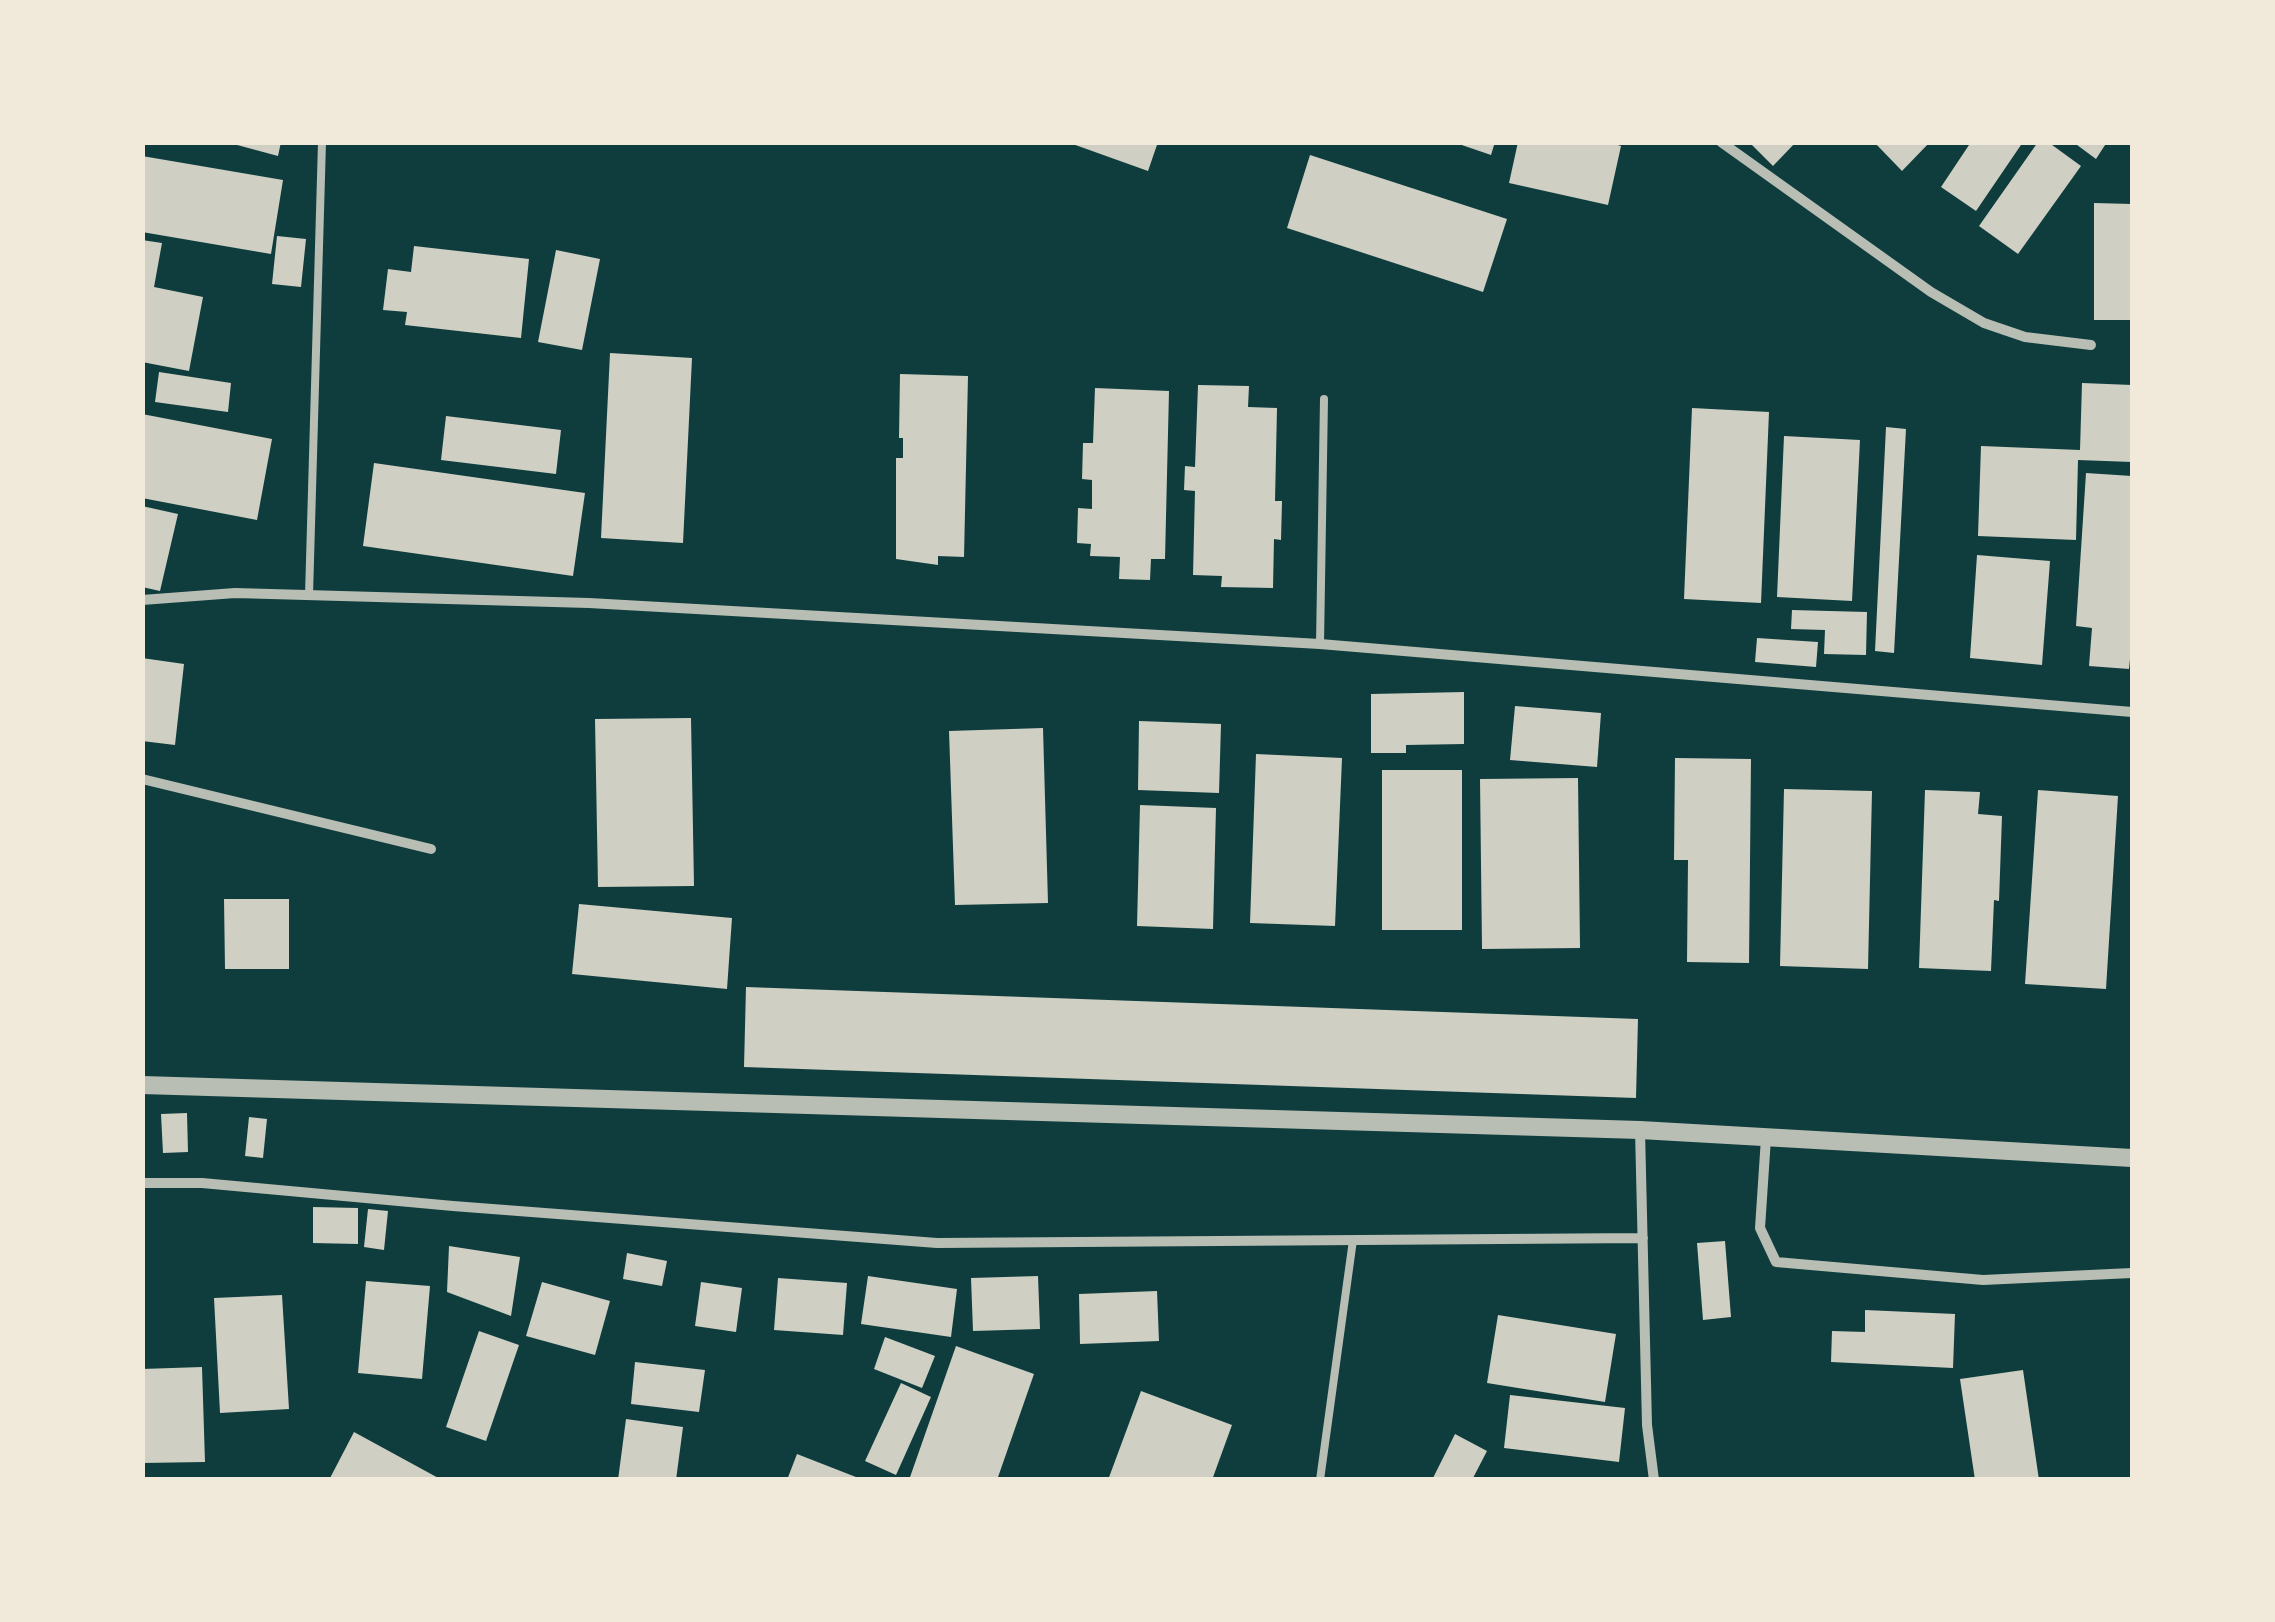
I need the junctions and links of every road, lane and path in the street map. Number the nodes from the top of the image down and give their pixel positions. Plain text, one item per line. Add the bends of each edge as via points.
1 (322, 142) edge
2 (1721, 142) edge
3 (2092, 346) dead end
4 (1324, 399) dead end
5 (309, 596) junction
6 (142, 600) edge
7 (1320, 644) junction
8 (2132, 712) edge
9 (142, 780) edge
10 (431, 849) dead end
11 (142, 1085) edge
12 (1640, 1130) junction
13 (1766, 1138) junction
14 (2132, 1158) edge
15 (142, 1183) edge
16 (1643, 1238) junction
17 (1353, 1240) junction
18 (2132, 1273) edge
19 (1320, 1480) edge
20 (1654, 1480) edge

1 - 5 lane
2 - 3 street via 1984,324
4 - 7 lane
5 - 6 street
5 - 7 street via 590,604
7 - 8 street
9 - 10 street
11 - 12 street
12 - 13 street
12 - 16 street
13 - 14 street
13 - 18 street via 1760,1228 1776,1262 1983,1280
15 - 17 street via 202,1182 937,1243
16 - 17 street
16 - 20 street
17 - 19 lane

